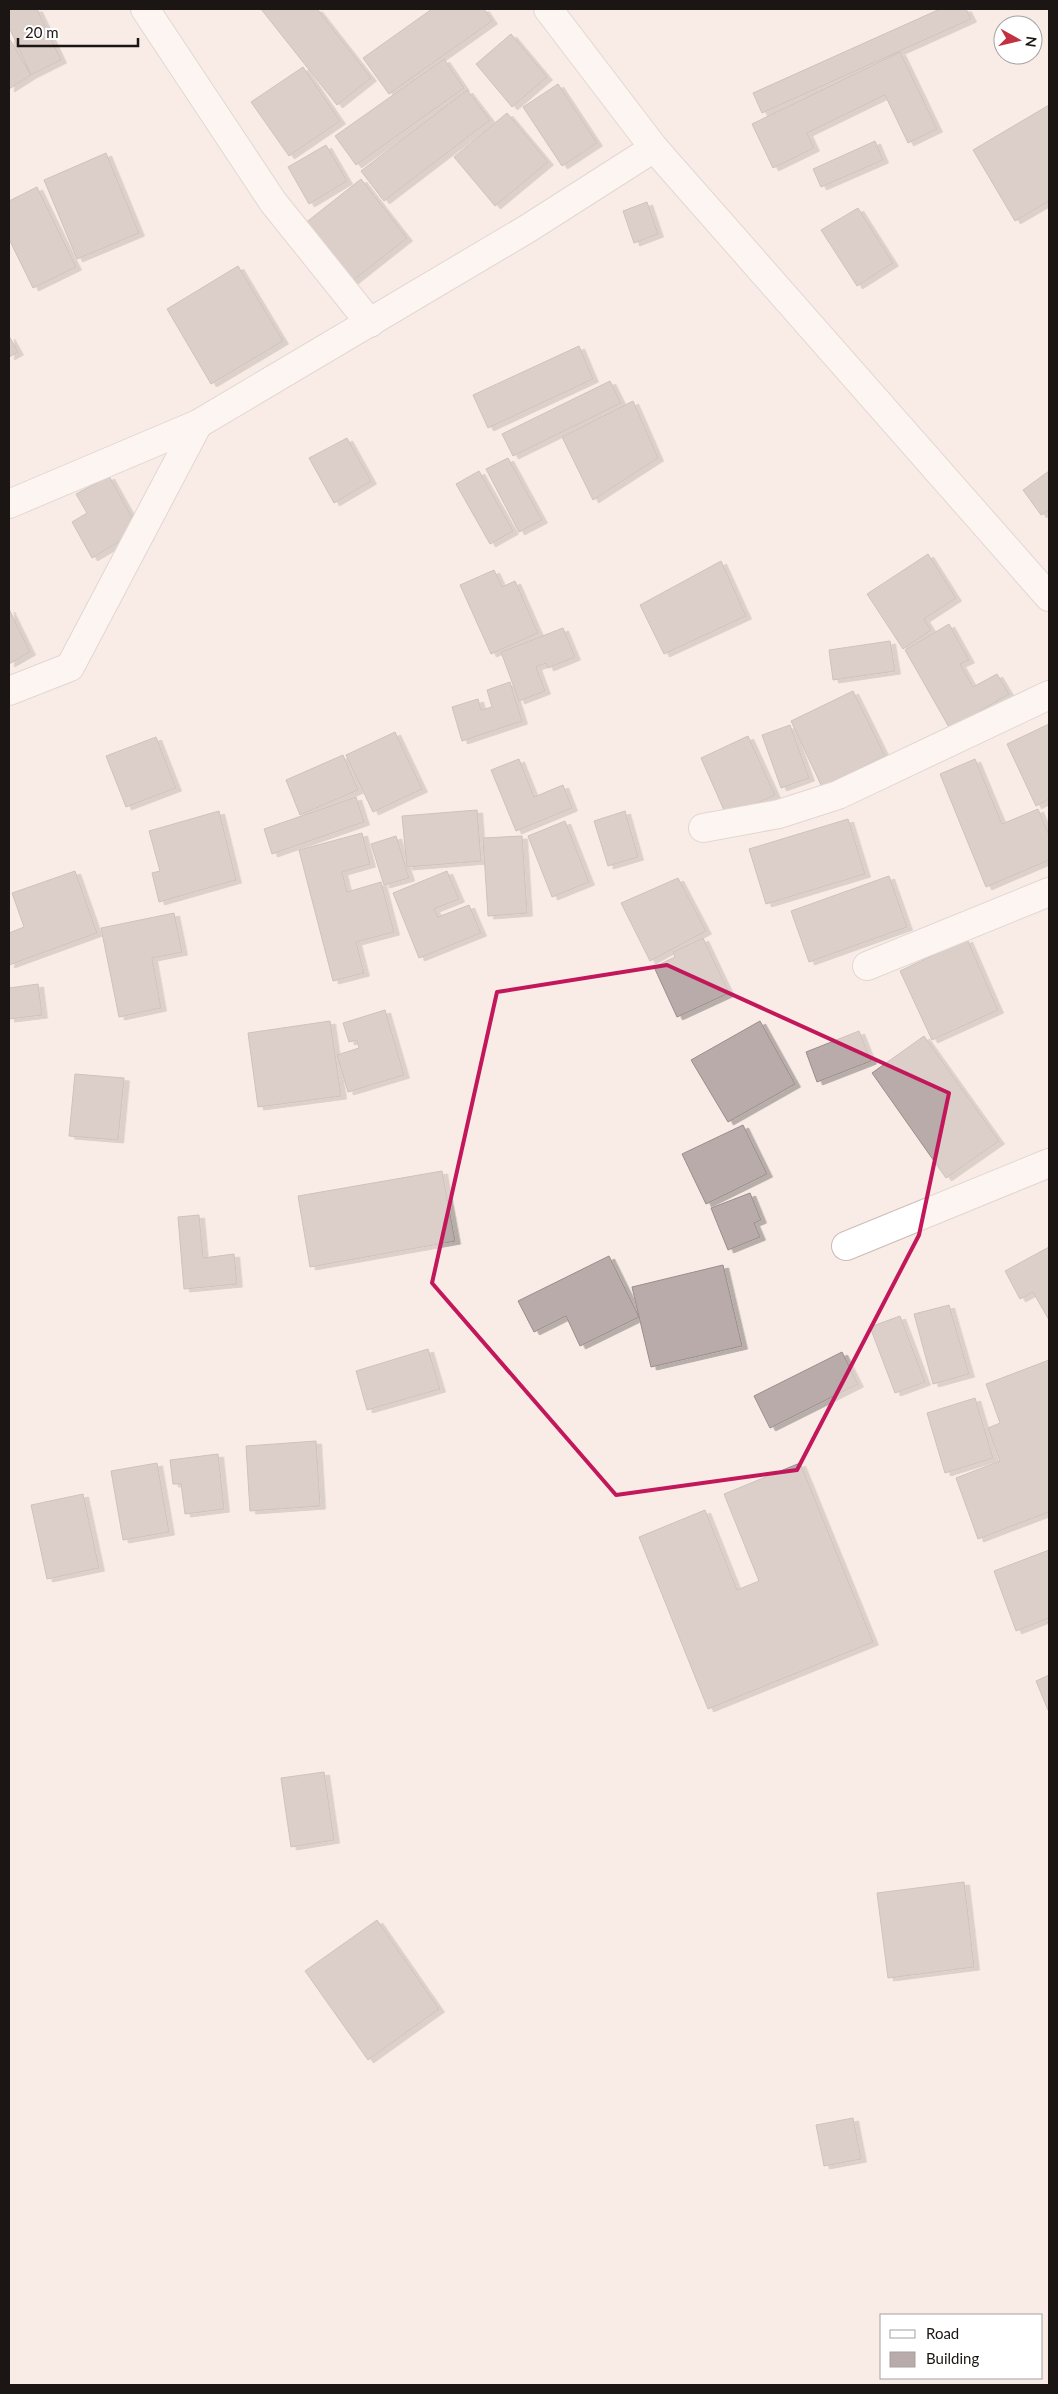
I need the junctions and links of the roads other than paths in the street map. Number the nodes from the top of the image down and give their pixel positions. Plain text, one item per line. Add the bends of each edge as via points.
1 (145, 9) edge
2 (548, 9) edge
3 (654, 148) junction
4 (370, 323) junction
5 (198, 424) junction
6 (9, 504) edge
7 (1049, 597) edge
8 (9, 691) edge
9 (1049, 696) edge
10 (703, 828) dead end
11 (1049, 892) edge
12 (867, 966) dead end
13 (1049, 1164) edge
14 (846, 1246) dead end

1 - 4 street via 273,202
2 - 3 street
3 - 4 street
3 - 7 street
4 - 5 street
5 - 6 street
5 - 8 street via 70,667
9 - 10 street via 838,795 779,814
11 - 12 street
13 - 14 street

